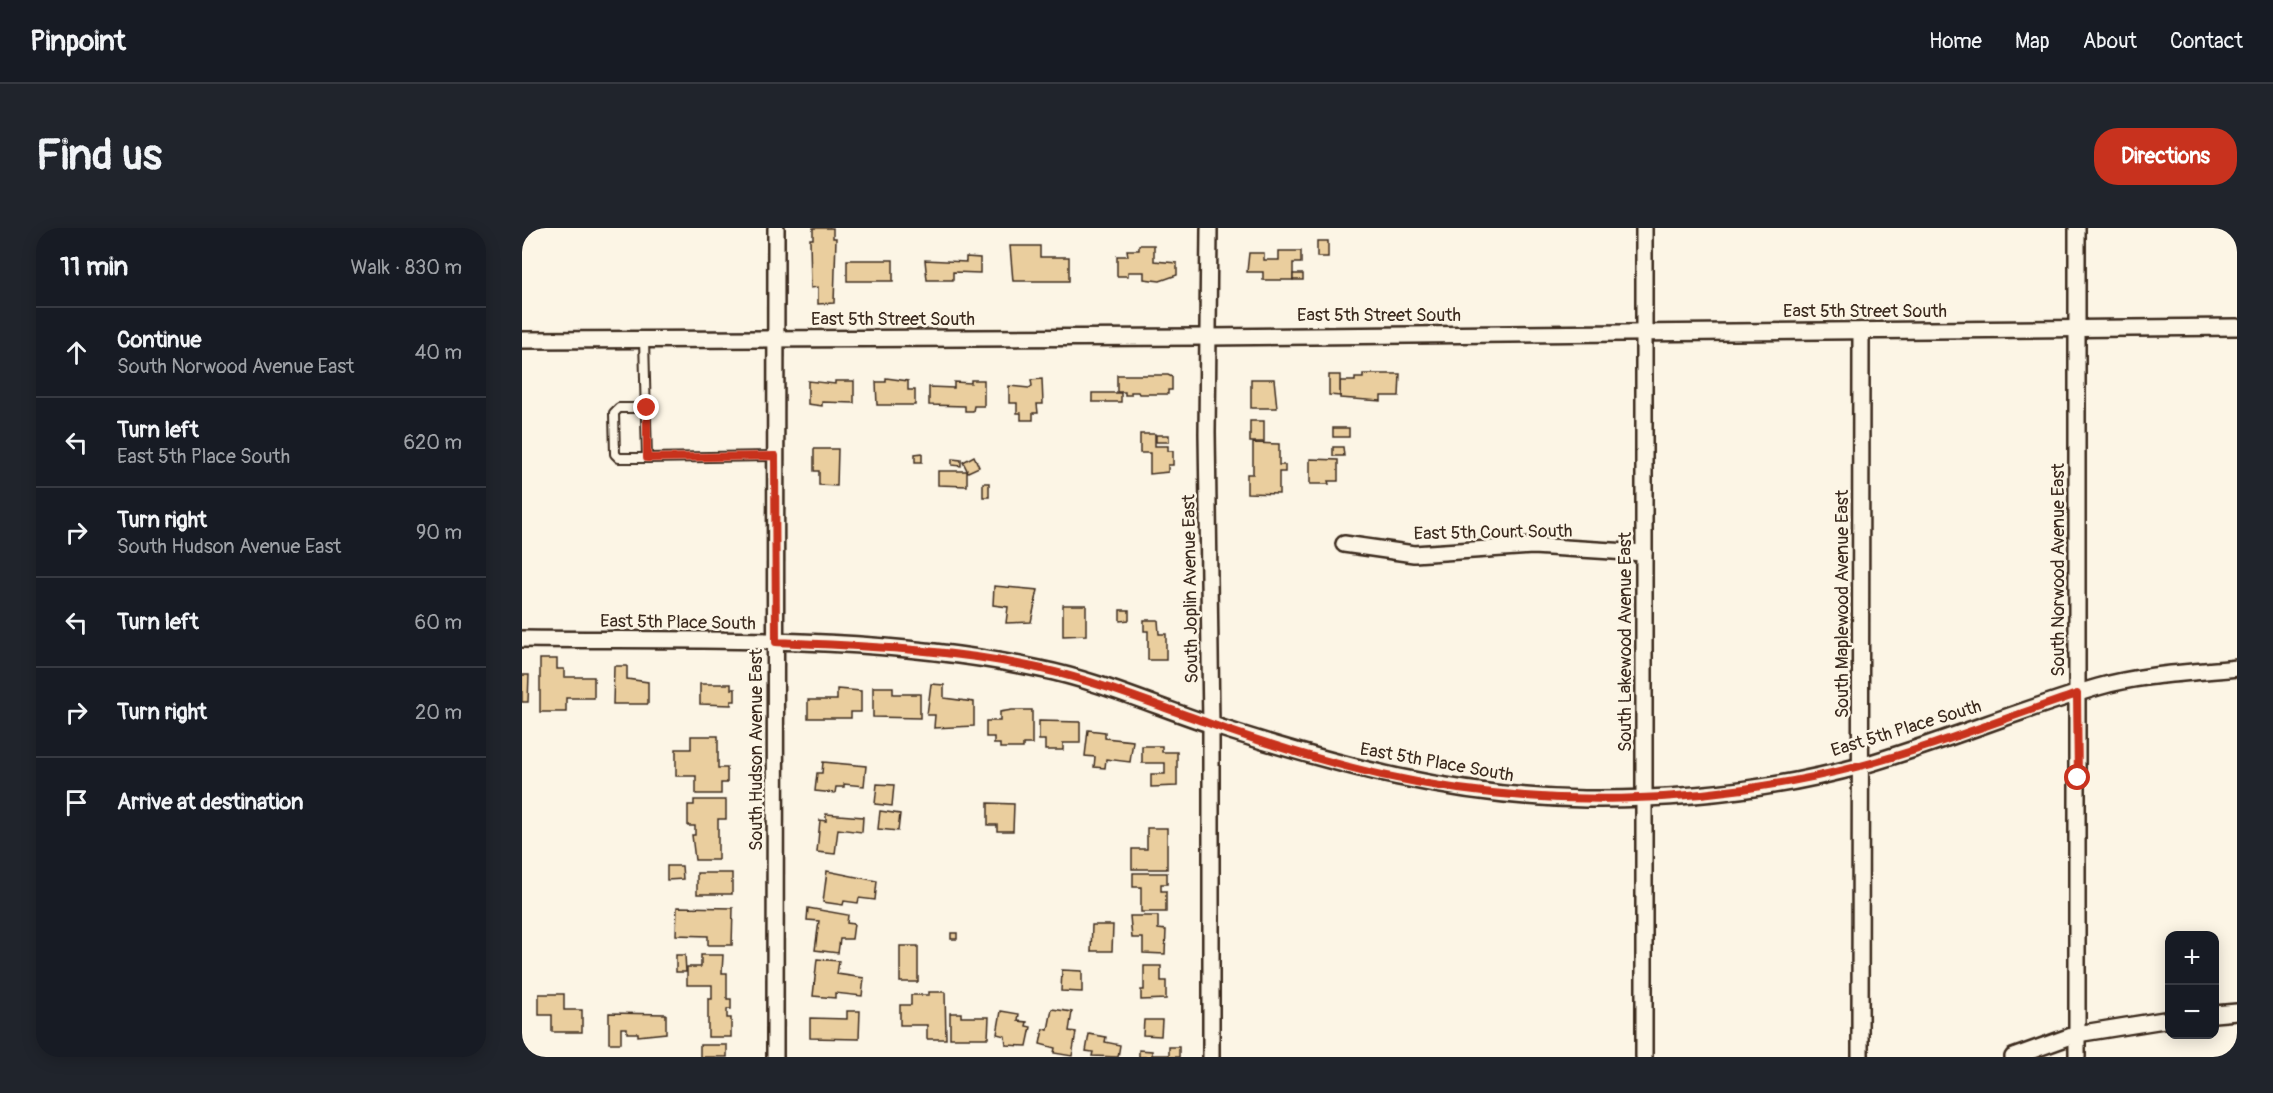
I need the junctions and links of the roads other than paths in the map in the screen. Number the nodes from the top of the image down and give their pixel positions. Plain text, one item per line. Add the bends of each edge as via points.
1 (776, 228) edge
2 (1209, 228) edge
3 (1644, 228) edge
4 (2077, 228) edge
5 (2237, 327) edge
6 (2078, 329) junction
7 (1861, 331) junction
8 (1645, 332) junction
9 (1209, 337) junction
10 (775, 338) junction
11 (644, 339) junction
12 (522, 340) edge
13 (647, 408) junction
14 (775, 456) junction
15 (647, 458) junction
16 (1344, 544) dead end
17 (1644, 553) junction
18 (522, 639) edge
19 (776, 642) junction
20 (2237, 668) edge
21 (2077, 694) junction
22 (1211, 724) junction
23 (1861, 766) junction
24 (1644, 799) junction
25 (2237, 1012) edge
26 (2219, 1014) edge
27 (2165, 1020) edge
28 (2077, 1034) junction
29 (775, 1057) edge
30 (1211, 1057) edge
31 (1644, 1057) edge
32 (1860, 1057) edge
33 (2013, 1057) edge
34 (2077, 1057) edge

1 - 10 street, South Hudson Avenue East
2 - 9 street, South Joplin Avenue East
3 - 8 street, South Lakewood Avenue East
4 - 6 street, South Norwood Avenue East
5 - 6 street, East 5th Street South
6 - 7 street, East 5th Street South
6 - 21 street, South Norwood Avenue East
7 - 8 street, East 5th Street South
7 - 23 street, South Maplewood Avenue East
8 - 9 street, East 5th Street South
8 - 17 street, South Lakewood Avenue East
9 - 10 street, East 5th Street South
9 - 22 street, South Joplin Avenue East
10 - 11 street, East 5th Street South
10 - 14 street, South Hudson Avenue East
11 - 12 street, East 5th Street South
11 - 13 lane
13 - 15 lane
13 - 15 lane via 619,408 614,412 615,454 619,458
14 - 15 lane
14 - 19 street, South Hudson Avenue East
16 - 17 street, East 5th Court South via 1413,554 1533,546
17 - 24 street, South Lakewood Avenue East
18 - 19 street, East 5th Place South
19 - 22 street, East 5th Place South via 896,647 1042,669
19 - 29 street, South Hudson Avenue East
20 - 21 street, East 5th Place South via 2118,682
21 - 23 street, East 5th Place South
21 - 28 street, South Norwood Avenue East
22 - 24 street, East 5th Place South via 1381,775 1442,786 1527,797
22 - 30 street, South Joplin Avenue East
23 - 24 street, East 5th Place South via 1699,795
23 - 32 street, South Maplewood Avenue East
24 - 31 street, South Lakewood Avenue East
25 - 26 street
27 - 28 street
28 - 33 street
28 - 34 street, South Norwood Avenue East

